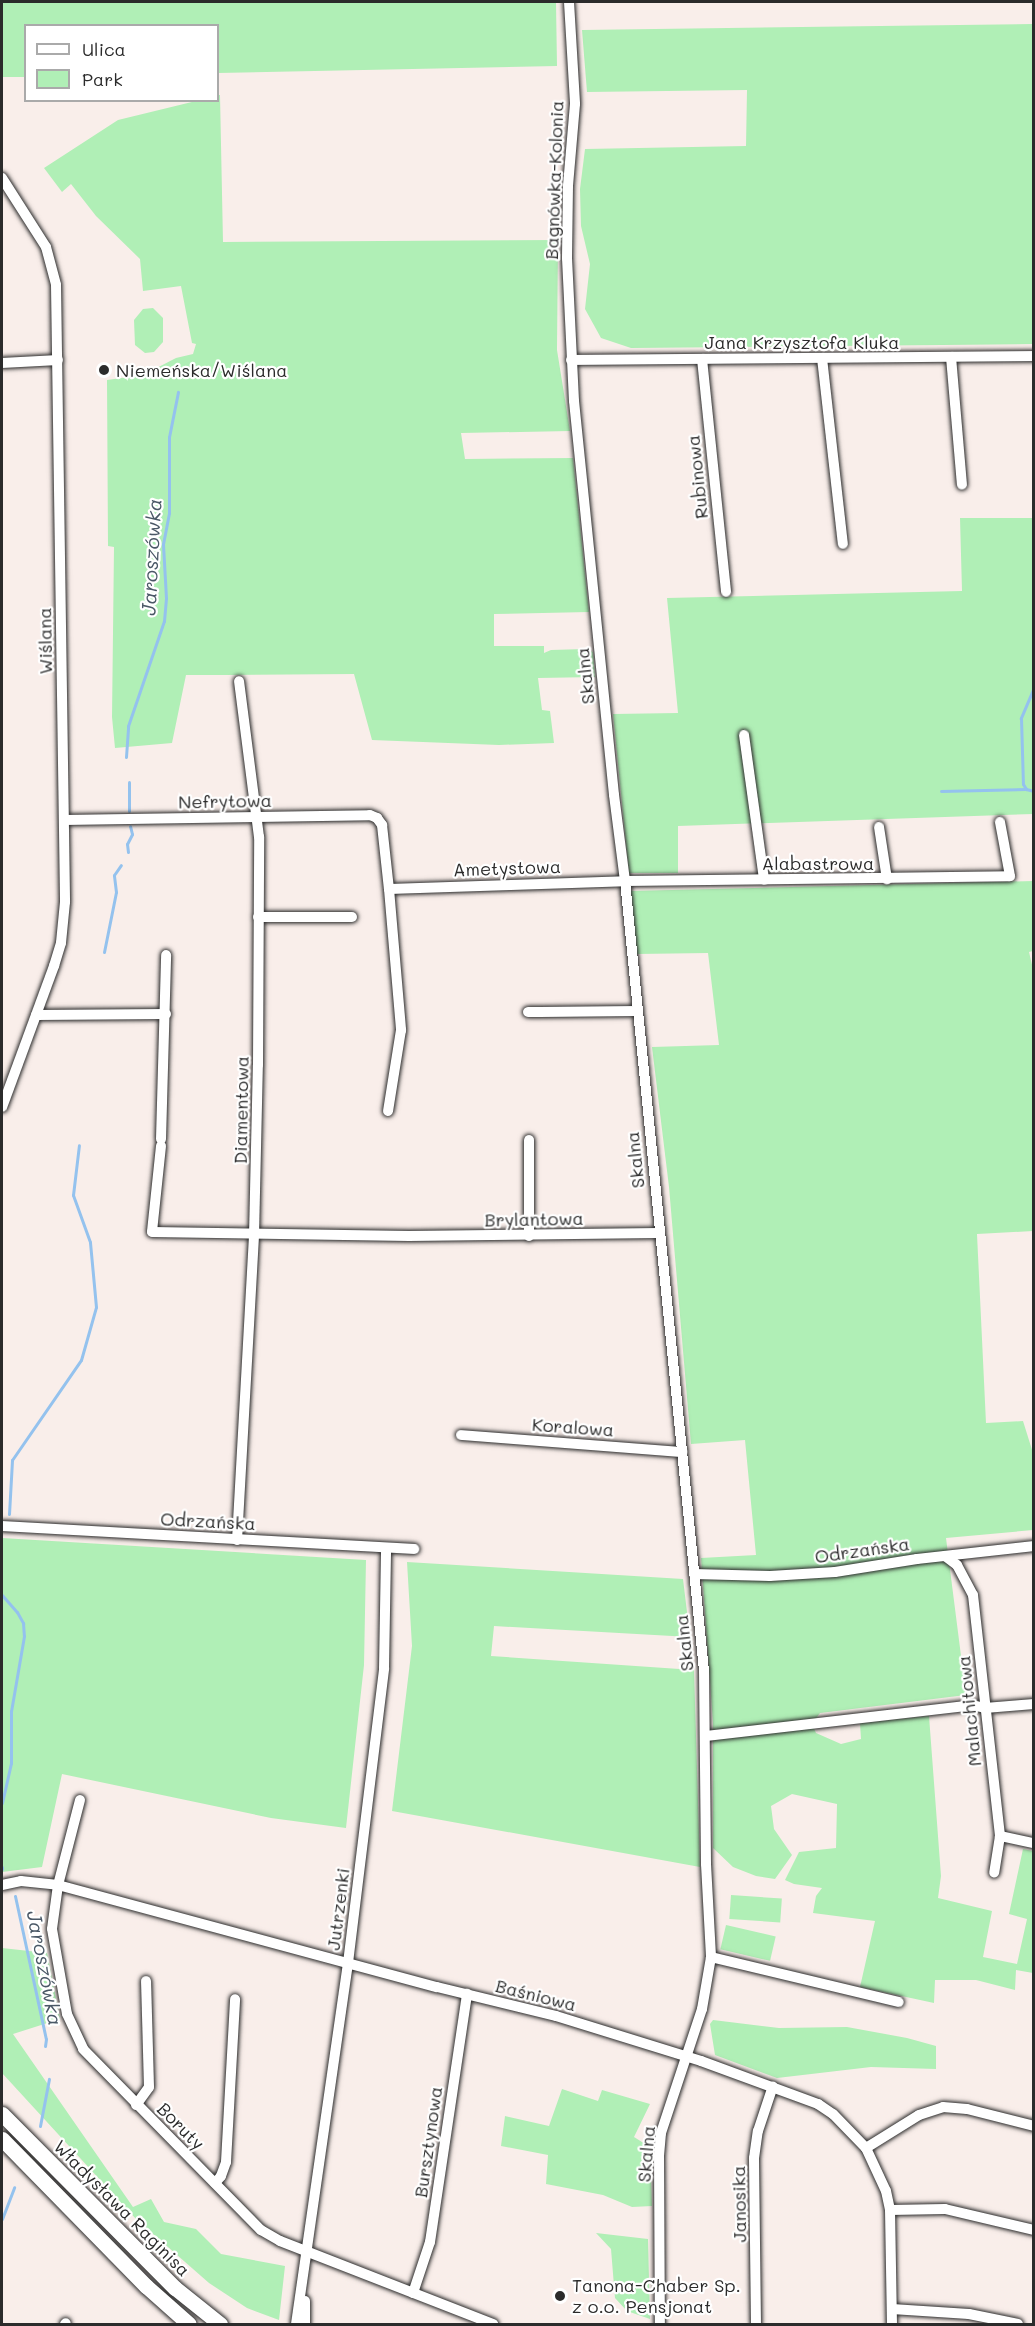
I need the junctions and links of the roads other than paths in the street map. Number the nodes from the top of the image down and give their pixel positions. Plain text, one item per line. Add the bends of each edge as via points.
1 (569, 2) edge
2 (2, 178) edge
3 (1034, 356) edge
4 (951, 357) junction
5 (822, 358) junction
6 (702, 359) junction
7 (58, 360) junction
8 (572, 360) junction
9 (2, 363) edge
10 (962, 485) dead end
11 (843, 544) dead end
12 (726, 592) dead end
13 (239, 681) dead end
14 (744, 735) dead end
15 (257, 817) junction
16 (64, 820) junction
17 (1000, 822) dead end
18 (879, 827) dead end
19 (887, 879) junction
20 (764, 880) junction
21 (625, 881) junction
22 (389, 889) junction
23 (258, 917) junction
24 (352, 917) dead end
25 (166, 955) dead end
26 (637, 1011) junction
27 (528, 1012) dead end
28 (166, 1014) junction
29 (36, 1015) junction
30 (2, 1107) edge
31 (388, 1111) dead end
32 (529, 1140) dead end
33 (659, 1233) junction
34 (254, 1236) junction
35 (529, 1236) junction
36 (461, 1435) dead end
37 (682, 1452) junction
38 (2, 1526) edge
39 (237, 1540) junction
40 (1034, 1546) edge
41 (386, 1548) junction
42 (414, 1549) dead end
43 (945, 1556) junction
44 (694, 1574) junction
45 (1034, 1704) edge
46 (985, 1708) junction
47 (706, 1736) junction
48 (80, 1800) dead end
49 (1000, 1836) junction
50 (1034, 1844) edge
51 (994, 1873) dead end
52 (2, 1885) edge
53 (58, 1885) junction
54 (711, 1957) junction
55 (348, 1963) junction
56 (146, 1981) dead end
57 (467, 1994) junction
58 (236, 1999) dead end
59 (899, 2002) dead end
60 (687, 2056) junction
61 (773, 2086) junction
62 (136, 2105) junction
63 (2, 2114) edge
64 (1034, 2126) edge
65 (2, 2139) edge
66 (866, 2148) junction
67 (214, 2183) junction
68 (890, 2210) junction
69 (1034, 2230) edge
70 (307, 2252) junction
71 (304, 2273) junction
72 (413, 2293) junction
73 (892, 2309) junction
74 (463, 2319) edge
75 (189, 2325) edge
76 (220, 2325) edge
77 (296, 2325) edge
78 (305, 2325) edge
79 (494, 2325) edge
80 (660, 2325) edge
81 (756, 2325) edge
82 (892, 2325) edge
83 (1018, 2325) edge

1 - 8 street, Bagnówka-Kolonia via 575,104 567,246
2 - 7 street, Wiślana via 50,255 56,285
3 - 4 street, Jana Krzysztofa Kluka
4 - 5 street, Jana Krzysztofa Kluka
4 - 10 street
5 - 6 street, Jana Krzysztofa Kluka
5 - 11 street
6 - 8 street, Jana Krzysztofa Kluka
6 - 12 street, Rubinowa
7 - 9 street
7 - 16 street, Wiślana
8 - 21 street, Skalna
13 - 15 street, Diamentowa
14 - 20 street
15 - 16 street, Nefrytowa
15 - 22 street, Nefrytowa via 370,815 382,825
15 - 23 street, Diamentowa
16 - 29 street, Wiślana via 65,902 60,943
17 - 19 street, Alabastrowa via 1010,876
18 - 19 street
19 - 20 street, Alabastrowa
20 - 21 street, Alabastrowa
21 - 22 street, Ametystowa
21 - 26 street, Skalna
22 - 31 street via 401,1030
23 - 24 street
23 - 34 street, Diamentowa
25 - 28 street
26 - 27 street
26 - 33 street, Skalna
28 - 29 street
28 - 34 street, Brylantowa via 161,1143 152,1232
29 - 30 street, Wiślana
32 - 35 street
33 - 35 street, Brylantowa
33 - 37 street, Skalna
34 - 35 street, Brylantowa
34 - 39 street, Diamentowa
36 - 37 street, Koralowa
37 - 44 street, Skalna
38 - 39 street, Odrzańska
39 - 41 street, Odrzańska
40 - 43 street, Odrzańska
41 - 42 street, Odrzańska
41 - 55 street, Jutrzenki via 384,1668
43 - 44 street, Odrzańska via 835,1572 770,1576
43 - 46 street, Malachitowa via 957,1565 972,1589
44 - 47 street, Skalna
45 - 46 street
46 - 47 street via 972,1705
46 - 49 street, Malachitowa
47 - 54 street, Skalna
48 - 53 street, Boruty
49 - 50 street
49 - 51 street, Malachitowa
52 - 53 street, Baśniowa via 21,1881
53 - 55 street, Baśniowa
53 - 62 street, Boruty via 52,1929 67,2014 84,2049
54 - 59 street
54 - 60 street, Skalna via 702,2009
55 - 57 street, Baśniowa
55 - 70 street, Jutrzenki
56 - 62 street via 149,2087
57 - 60 street, Baśniowa
57 - 72 street, Bursztynowa via 430,2242
58 - 67 street via 226,2162
60 - 61 street, Baśniowa
60 - 80 street, Skalna via 668,2109 659,2155
61 - 66 street, Baśniowa via 818,2104
61 - 81 street, Janosika via 758,2131 754,2158
62 - 67 street, Boruty
63 - 76 main road, Władysława Raginisa via 175,2289
64 - 66 street via 943,2107 929,2110
65 - 75 main road, Władysława Raginisa
66 - 68 street, Baśniowa via 886,2191
67 - 70 street, Boruty via 261,2230
68 - 69 street via 945,2209
68 - 73 street, Baśniowa
70 - 71 street, Jutrzenki
70 - 72 street, Boruty
71 - 77 street, Jutrzenki
71 - 78 street, Jutrzenki
72 - 74 street, Boruty
73 - 82 street, Baśniowa
73 - 83 street via 969,2314
74 - 79 street, Boruty

